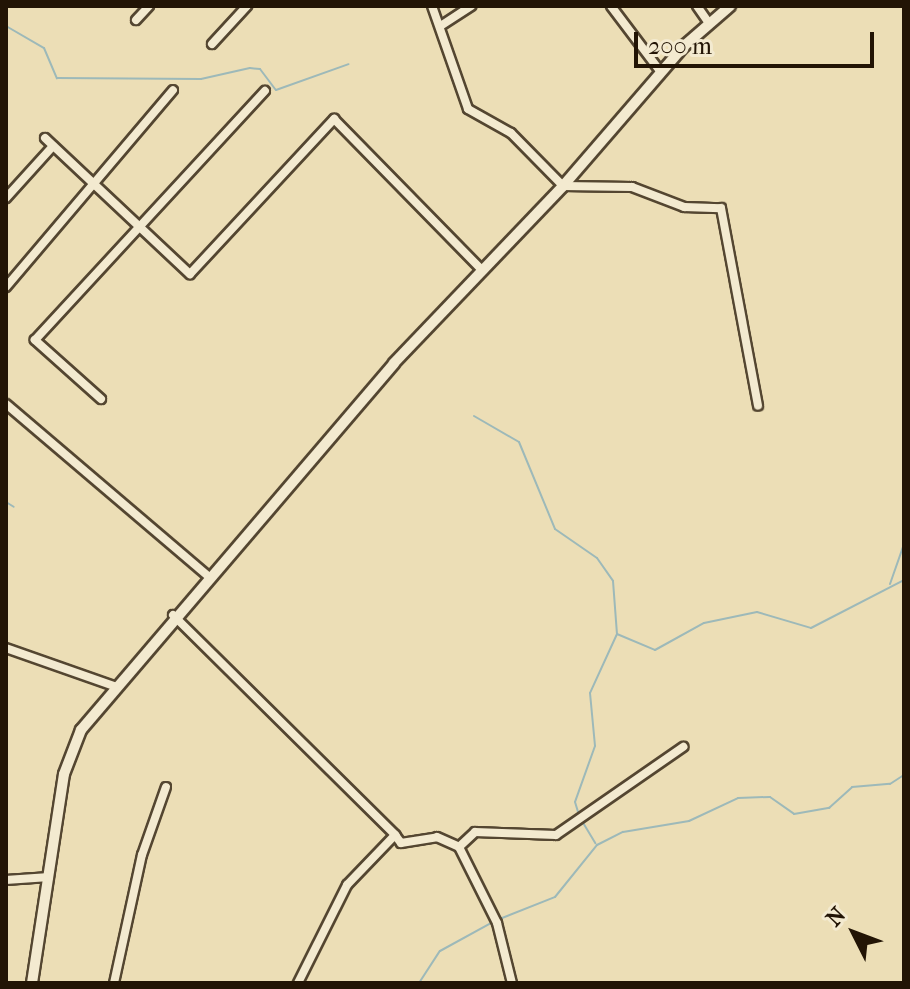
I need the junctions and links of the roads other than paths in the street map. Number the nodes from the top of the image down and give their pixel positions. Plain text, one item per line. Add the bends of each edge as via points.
1 (149, 6) edge
2 (247, 6) edge
3 (432, 6) edge
4 (471, 6) edge
5 (611, 6) edge
6 (697, 6) edge
7 (730, 6) edge
8 (136, 20) dead end
9 (709, 23) junction
10 (442, 25) junction
11 (212, 44) dead end
12 (660, 71) junction
13 (173, 90) dead end
14 (265, 91) dead end
15 (45, 138) dead end
16 (53, 146) junction
17 (563, 186) junction
18 (96, 187) junction
19 (6, 198) edge
20 (140, 228) junction
21 (480, 268) junction
22 (6, 287) edge
23 (101, 399) dead end
24 (6, 404) edge
25 (758, 406) dead end
26 (207, 575) junction
27 (173, 615) junction
28 (6, 648) edge
29 (117, 687) junction
30 (683, 747) dead end
31 (166, 787) dead end
32 (395, 835) junction
33 (459, 847) junction
34 (49, 877) junction
35 (6, 880) edge
36 (32, 983) edge
37 (114, 983) edge
38 (298, 983) edge
39 (512, 983) edge

1 - 8 street
2 - 11 street
3 - 10 street
4 - 10 street
5 - 12 street
6 - 9 street
7 - 9 street
9 - 12 street
10 - 17 street via 452,78 468,109 511,133
12 - 17 street
13 - 18 street
14 - 20 street
15 - 16 street
16 - 18 street
16 - 19 street
17 - 21 street
17 - 25 street via 632,187 684,207 721,208
18 - 20 street
18 - 22 street
20 - 21 street via 190,274 334,119
20 - 23 street via 35,340
21 - 26 street
24 - 26 street
26 - 27 street
27 - 29 street
27 - 32 street
28 - 29 street
29 - 34 street via 81,730 64,774
30 - 33 street via 574,829 531,836 475,832
31 - 37 street via 142,855
32 - 33 street via 401,843 437,837
32 - 38 street via 347,885
33 - 39 street via 497,923
34 - 35 street
34 - 36 street

